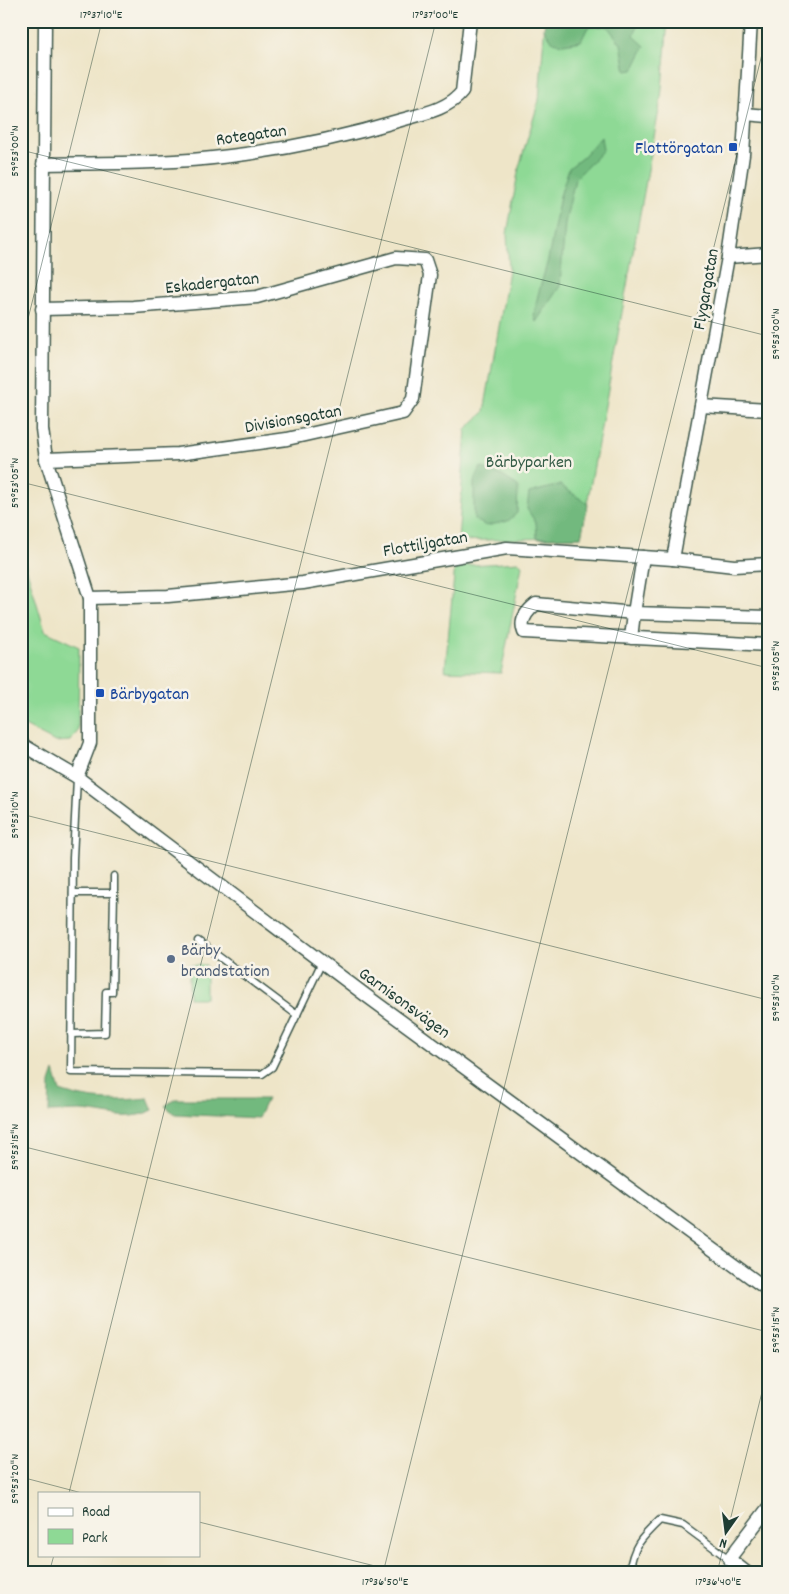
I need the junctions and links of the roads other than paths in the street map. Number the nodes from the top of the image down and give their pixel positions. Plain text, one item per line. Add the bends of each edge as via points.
1 (45, 21) edge
2 (470, 21) edge
3 (751, 21) edge
4 (745, 114) junction
5 (768, 116) edge
6 (43, 164) junction
7 (768, 254) edge
8 (728, 257) junction
9 (430, 275) joint
10 (42, 309) junction
11 (701, 406) junction
12 (768, 410) edge
13 (46, 459) junction
14 (643, 557) junction
15 (673, 559) junction
16 (768, 564) edge
17 (90, 598) junction
18 (634, 613) junction
19 (768, 617) edge
20 (631, 638) junction
21 (768, 645) edge
22 (21, 744) edge
23 (77, 777) junction
24 (114, 876) dead end
25 (73, 893) junction
26 (114, 893) junction
27 (198, 941) dead end
28 (322, 962) junction
29 (297, 1015) junction
30 (71, 1034) junction
31 (768, 1290) edge
32 (768, 1508) edge
33 (729, 1559) junction
34 (629, 1573) edge
35 (747, 1573) edge

1 - 6 street
2 - 6 street, Rotegatan via 462,92 440,108 372,129 230,156 149,162
3 - 4 street, Flygargatan
4 - 5 street
4 - 8 street, Flygargatan via 744,155
6 - 10 street
7 - 8 street
8 - 11 street, Flygargatan
9 - 10 street, Eskadergatan via 425,260 396,258 257,297 133,308
9 - 13 street, Divisionsgatan via 412,399 402,413 287,439 178,454
10 - 13 street via 42,428
11 - 12 street
11 - 15 street, Flygargatan
13 - 17 street
14 - 15 street, Flottiljgatan
14 - 17 street, Flottiljgatan via 507,548 303,583 168,596
14 - 18 street
15 - 16 street, Flottiljgatan via 734,566
17 - 23 street via 90,743
18 - 19 street
18 - 20 street
18 - 20 street via 536,604 526,612 521,626 524,632
20 - 21 street
22 - 23 street, Garnisonsvägen
23 - 25 lane
23 - 28 street, Garnisonsvägen
24 - 26 lane
25 - 26 lane
25 - 30 lane
26 - 30 lane via 112,992 106,992 105,1033
27 - 29 lane
28 - 29 lane
28 - 31 street, Garnisonsvägen
29 - 30 lane via 272,1067 262,1074 71,1072
32 - 33 street
33 - 34 lane via 682,1525 660,1520 640,1538 632,1555
33 - 35 street

